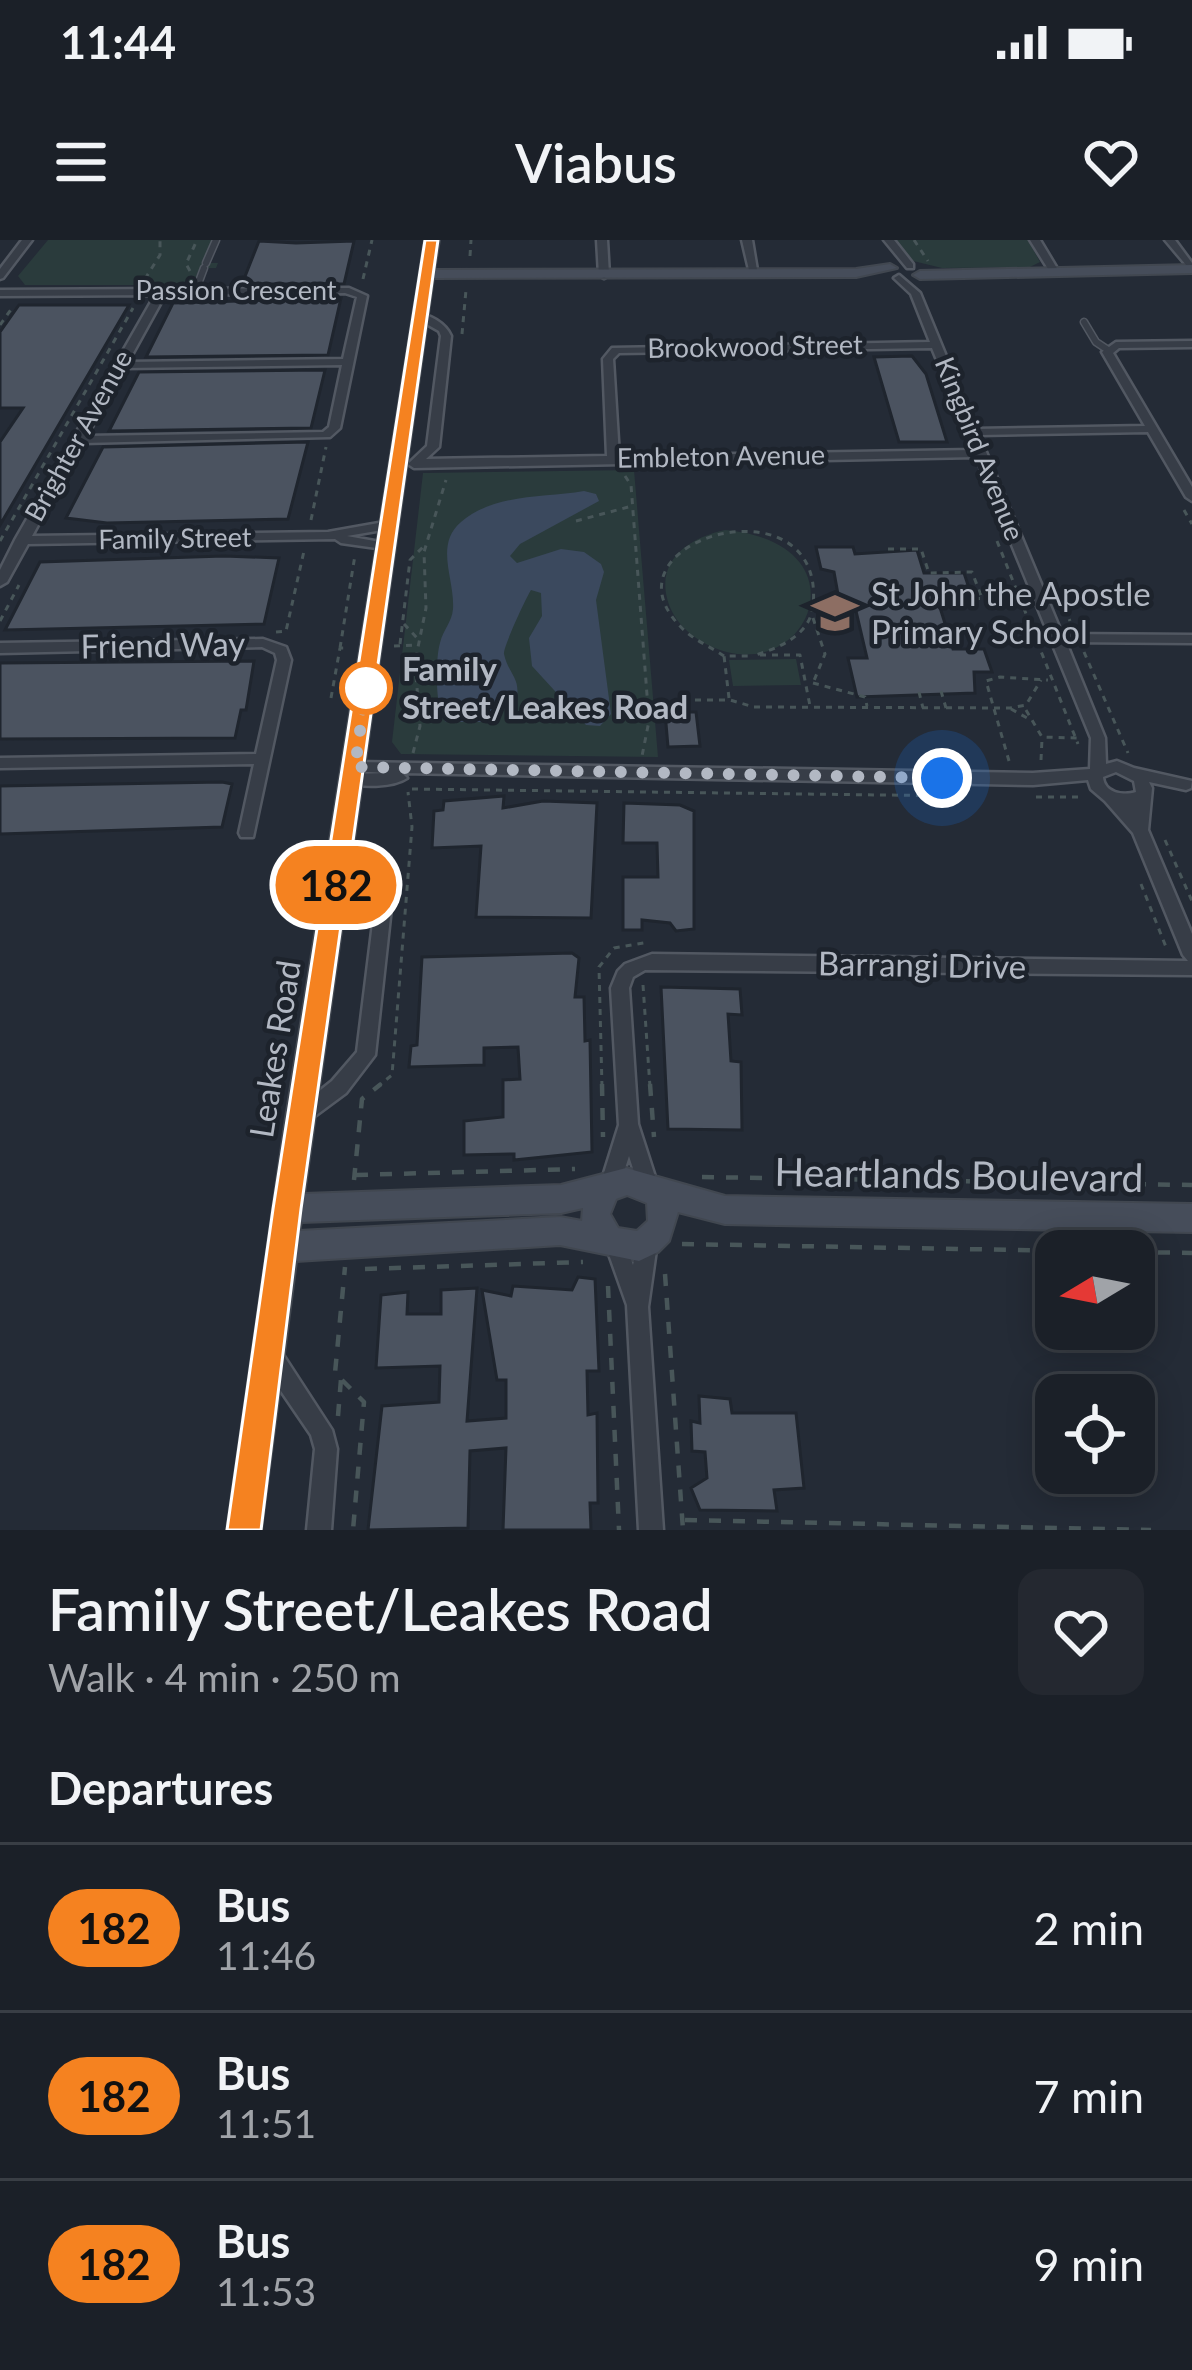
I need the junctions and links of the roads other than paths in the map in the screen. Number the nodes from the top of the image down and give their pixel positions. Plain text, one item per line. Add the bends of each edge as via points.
1 (27, 240) edge
2 (216, 240) edge
3 (602, 240) edge
4 (747, 240) edge
5 (1035, 240) edge
6 (1170, 240) edge
7 (436, 242) edge
8 (894, 264) edge
9 (1192, 269) edge
10 (1053, 271) junction
11 (755, 274) junction
12 (604, 275) junction
13 (0, 276) edge
14 (915, 276) junction
15 (426, 278) junction
16 (160, 292) junction
17 (195, 292) junction
18 (0, 293) edge
19 (420, 316) junction
20 (1084, 322) dead end
21 (1192, 344) edge
22 (937, 345) junction
23 (1108, 350) junction
24 (349, 362) junction
25 (118, 364) junction
26 (1152, 429) junction
27 (974, 432) junction
28 (76, 440) junction
29 (433, 447) junction
30 (982, 454) junction
31 (454, 462) junction
32 (417, 463) junction
33 (617, 464) junction
34 (398, 471) junction
35 (1192, 497) edge
36 (390, 524) junction
37 (328, 536) junction
38 (21, 540) junction
39 (387, 547) junction
40 (0, 581) edge
41 (1056, 638) junction
42 (1192, 639) edge
43 (0, 647) edge
44 (1098, 738) junction
45 (262, 759) junction
46 (0, 763) edge
47 (1136, 768) junction
48 (1096, 772) junction
49 (354, 774) junction
50 (1054, 779) junction
51 (1189, 784) edge
52 (1142, 794) junction
53 (1108, 796) junction
54 (1140, 830) junction
55 (247, 832) dead end
56 (341, 858) junction
57 (1192, 955) edge
58 (1192, 968) edge
59 (300, 1118) junction
60 (628, 1124) junction
61 (601, 1182) junction
62 (652, 1189) junction
63 (287, 1209) junction
64 (725, 1210) junction
65 (1192, 1218) edge
66 (664, 1244) junction
67 (282, 1247) junction
68 (605, 1248) junction
69 (637, 1307) junction
70 (268, 1352) junction
71 (244, 1530) edge
72 (320, 1530) edge
73 (650, 1530) edge

1 - 13 street
2 - 17 lane
3 - 12 street
4 - 11 street
5 - 10 street
6 - 9 street
7 - 15 street, Leakes Road
8 - 11 street via 856,273
8 - 14 street
8 - 14 street, Kingbird Avenue
9 - 10 street
10 - 14 street
11 - 12 street
12 - 15 street
14 - 22 street, Kingbird Avenue
15 - 19 street, Leakes Road
16 - 17 street, Passion Crescent
16 - 18 street, Passion Crescent
16 - 25 street, Brighter Avenue
17 - 24 street, Passion Crescent via 358,292
19 - 29 street via 446,332
19 - 34 street, Leakes Road
20 - 23 lane
21 - 23 street
22 - 27 street, Kingbird Avenue
22 - 33 street, Brookwood Street via 616,350 608,359
23 - 26 street
24 - 25 street
24 - 28 street, Passion Crescent via 334,428 320,437
25 - 28 street, Brighter Avenue
26 - 27 street
26 - 35 street
27 - 30 street, Kingbird Avenue
28 - 38 street, Brighter Avenue
29 - 31 street, Embleton Avenue
29 - 32 street
30 - 33 street, Embleton Avenue
30 - 41 street, Kingbird Avenue
31 - 32 street, Embleton Avenue
31 - 33 street, Embleton Avenue
32 - 34 street
34 - 36 street, Leakes Road
36 - 37 street, Family Street
36 - 39 street, Leakes Road
37 - 38 street, Family Street
37 - 39 street, Family Street
38 - 40 street, Brighter Avenue
39 - 49 street, Leakes Road
41 - 42 street
41 - 44 street, Kingbird Avenue
43 - 45 street, Friend Way via 277,647 284,660
44 - 47 street, Kingbird Avenue
44 - 48 street, Kingbird Avenue
45 - 46 street
45 - 55 street, Friend Way
47 - 48 street
47 - 51 street
47 - 52 street
48 - 50 street
48 - 53 street
49 - 50 street
49 - 56 street, Leakes Road
50 - 53 street
51 - 52 street
52 - 53 street
52 - 54 street
53 - 54 street
54 - 57 street
56 - 59 street, Leakes Road
56 - 59 street via 379,885 384,900 369,1043 360,1066
58 - 60 street, Barrangi Drive via 645,955 620,988
59 - 63 street, Leakes Road
60 - 61 street
60 - 62 street
61 - 62 street
61 - 63 street via 561,1198
61 - 68 street via 595,1216
62 - 64 street, Heartlands Boulevard
62 - 66 street via 663,1203
63 - 67 street, Leakes Road
64 - 65 street, Heartlands Boulevard
64 - 66 street, Heartlands Boulevard
66 - 68 street
66 - 69 street
67 - 68 street via 560,1231
67 - 70 street, Leakes Road
68 - 69 street
69 - 73 street
70 - 71 street, Leakes Road
70 - 72 street via 321,1430

